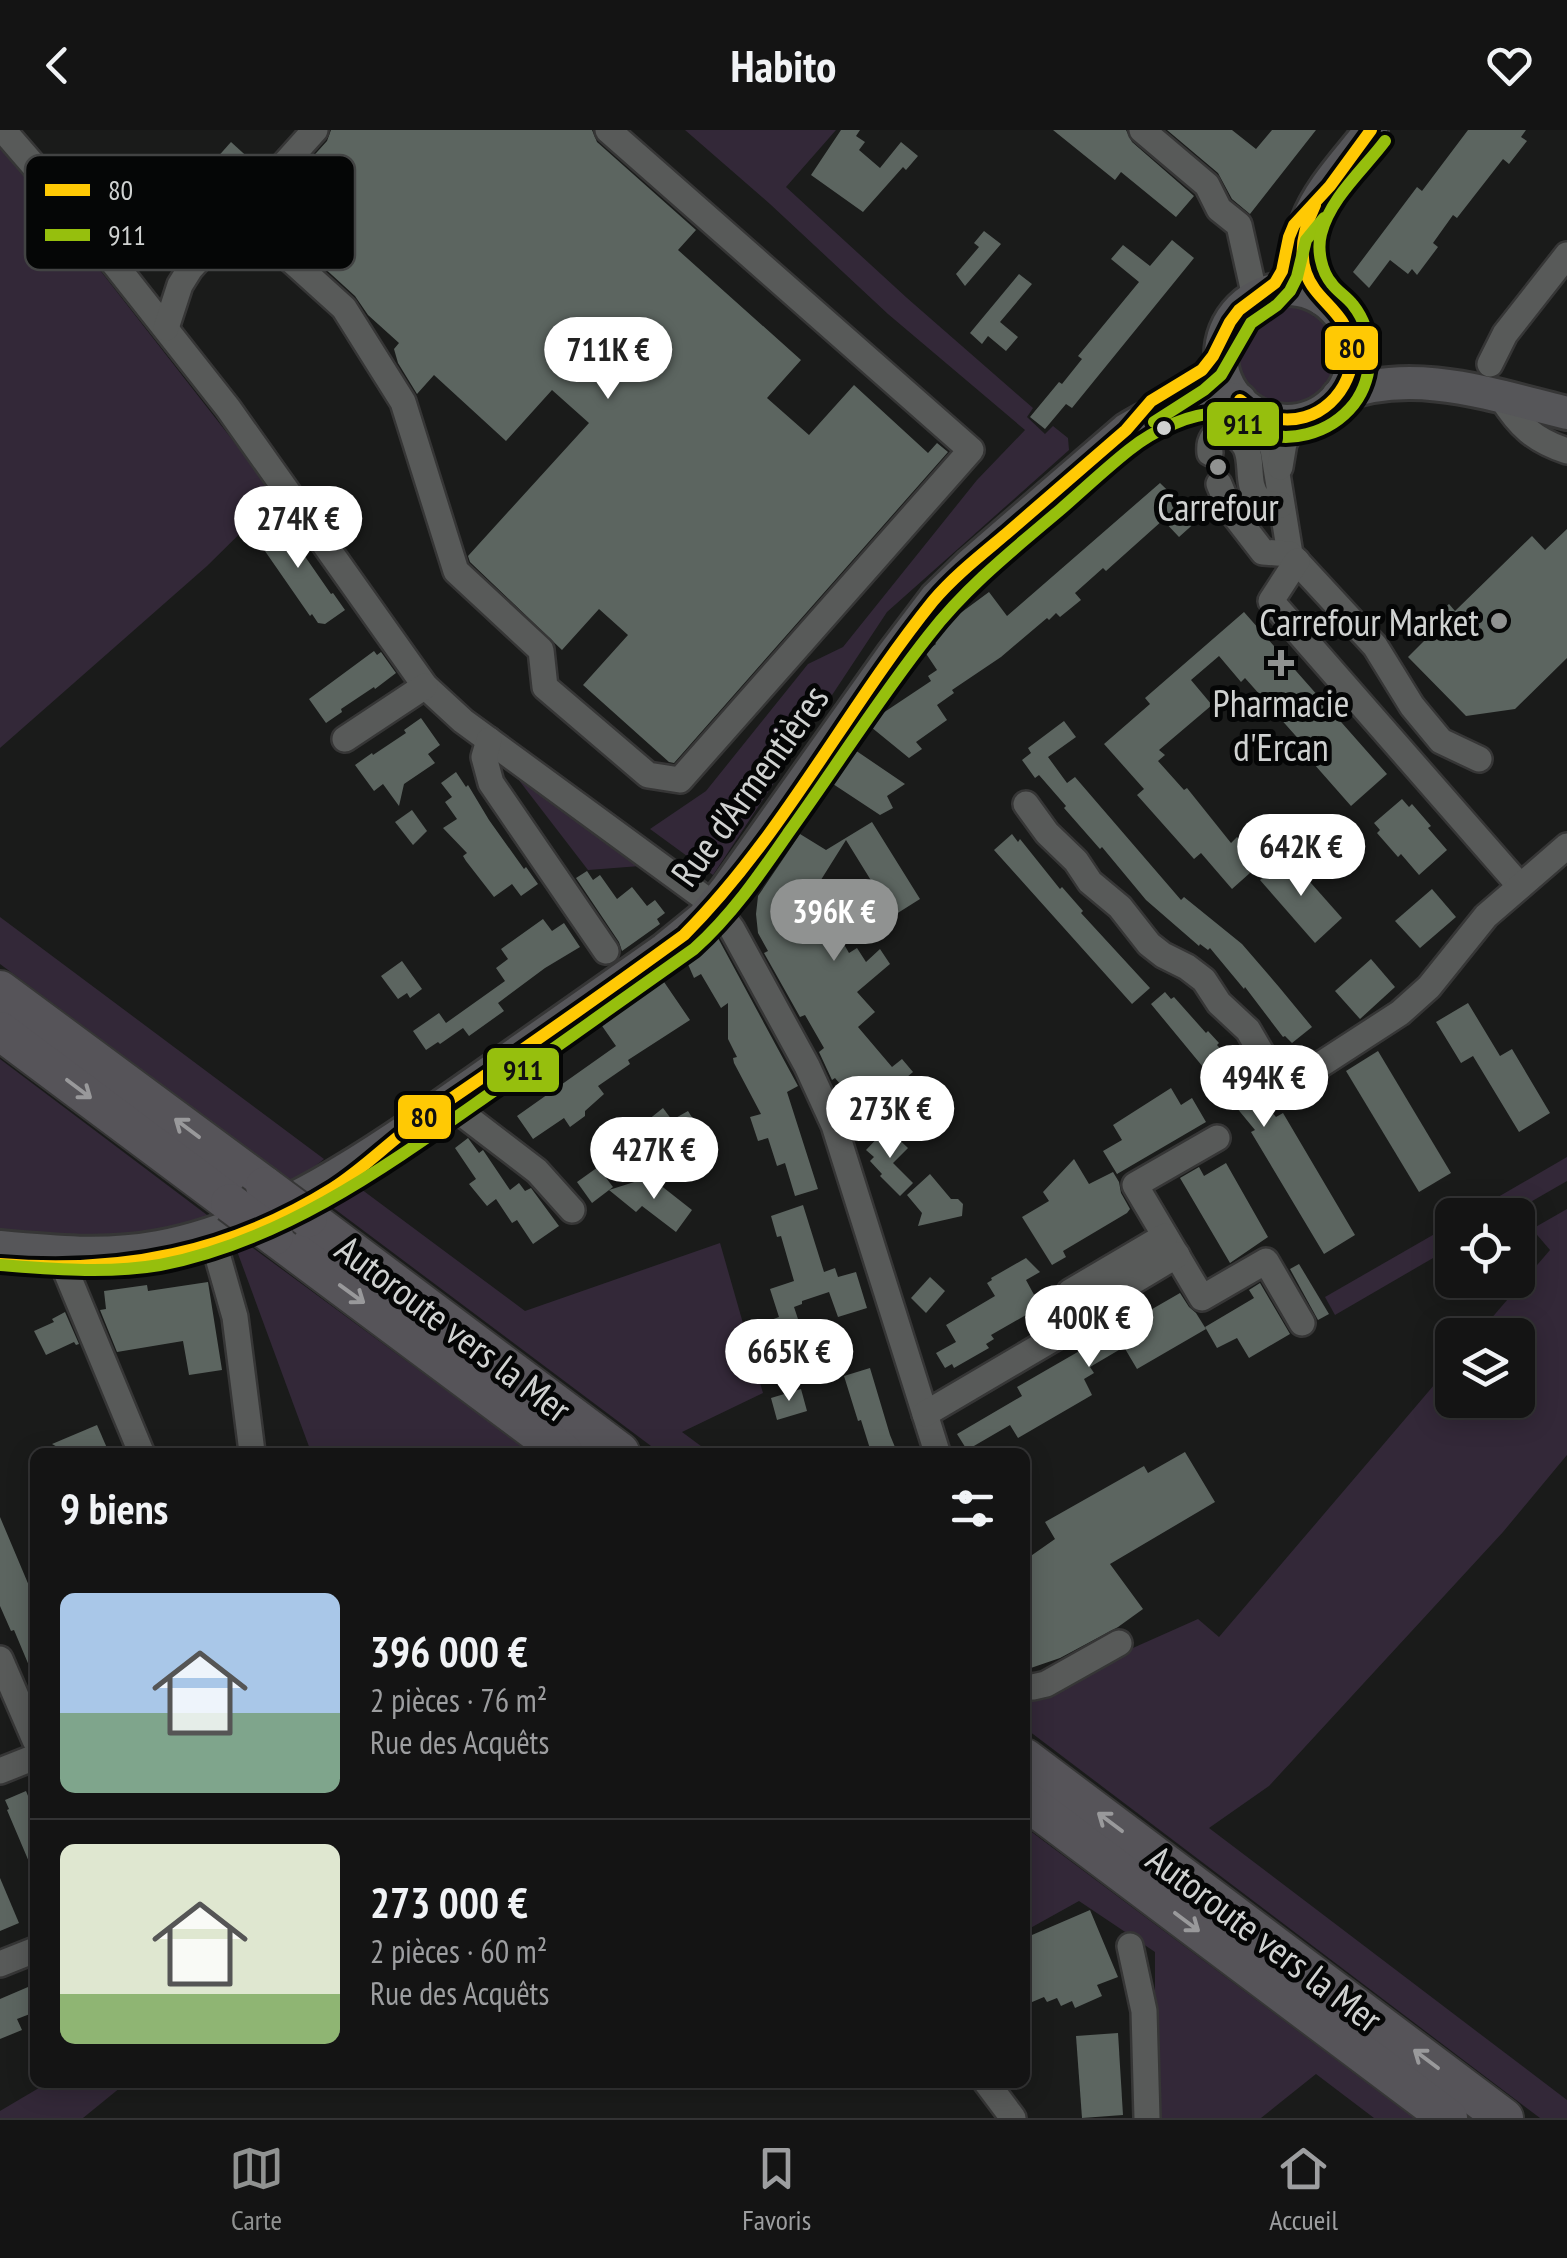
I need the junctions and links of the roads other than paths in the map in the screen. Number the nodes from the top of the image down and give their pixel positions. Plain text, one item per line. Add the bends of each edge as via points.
1 (3, 130) edge
2 (315, 130) edge
3 (608, 130) edge
4 (1142, 130) edge
5 (1371, 130) edge
6 (25, 155) edge
7 (292, 155) edge
8 (1316, 202) junction
9 (1567, 255) edge
10 (120, 270) edge
11 (189, 270) edge
12 (302, 270) edge
13 (1261, 295) junction
14 (1322, 299) junction
15 (166, 328) junction
16 (1350, 335) junction
17 (1222, 344) junction
18 (1490, 384) junction
19 (1338, 396) junction
20 (1249, 407) junction
21 (1567, 413) edge
22 (1298, 419) junction
23 (1126, 430) junction
24 (1567, 451) edge
25 (1210, 453) dead end
26 (1278, 477) junction
27 (1219, 484) dead end
28 (1281, 505) junction
29 (1293, 557) junction
30 (425, 686) junction
31 (345, 739) dead end
32 (489, 740) junction
33 (1479, 759) dead end
34 (1026, 804) dead end
35 (1567, 846) edge
36 (1520, 886) junction
37 (714, 905) junction
38 (606, 951) dead end
39 (0, 990) edge
40 (0, 1032) edge
41 (447, 1102) junction
42 (1217, 1138) dead end
43 (572, 1210) dead end
44 (219, 1227) junction
45 (1171, 1245) junction
46 (0, 1246) edge
47 (62, 1260) junction
48 (0, 1264) edge
49 (1302, 1323) dead end
50 (926, 1414) junction
51 (140, 1448) edge
52 (252, 1448) edge
53 (558, 1448) edge
54 (615, 1448) edge
55 (936, 1448) edge
56 (1119, 1643) dead end
57 (0, 1659) edge
58 (1030, 1686) edge
59 (30, 1728) edge
60 (30, 1759) edge
61 (1030, 1762) edge
62 (0, 1771) edge
63 (1030, 1804) edge
64 (1130, 1946) dead end
65 (30, 1952) edge
66 (0, 1964) edge
67 (990, 2088) edge
68 (1013, 2118) edge
69 (1146, 2118) edge
70 (1448, 2118) edge
71 (1504, 2118) edge

1 - 6 street
2 - 7 street
3 - 12 street via 971,450 680,780 648,775 546,687 541,650 456,571 403,402 344,308
4 - 13 street via 1207,185 1238,226 1250,279
5 - 8 main road
8 - 13 main road via 1292,228 1280,275
8 - 14 main road via 1302,251
9 - 18 street via 1505,334
10 - 15 street
11 - 15 street
13 - 14 main road via 1299,290
13 - 17 main road via 1236,313
14 - 16 main road
15 - 30 street
16 - 18 main road via 1382,359
16 - 19 main road via 1350,371
17 - 20 main road via 1226,378
17 - 23 main road, Rue d'Armentières via 1199,373 1153,399
18 - 19 main road via 1384,383
18 - 21 main road
18 - 24 street via 1531,434
19 - 22 main road
20 - 22 main road via 1274,419
20 - 23 main road, Rue d'Armentières via 1215,397 1192,400
20 - 26 street via 1271,442
22 - 26 street via 1284,443
23 - 37 main road, Rue d'Armentières via 936,598
25 - 28 street via 1215,435 1234,435 1247,450 1258,499
26 - 28 street
27 - 29 street via 1263,552
28 - 29 street
29 - 33 street via 1375,646 1440,741
29 - 36 street via 1271,601
30 - 31 street
30 - 32 street
32 - 37 street
32 - 38 street via 484,757 491,783
34 - 36 street via 1149,944 1204,980 1248,1030 1261,1056 1295,1073 1390,1021
35 - 36 street
37 - 41 main road, Rue d'Armentières via 684,935
37 - 50 street via 834,1124
54 -> 39 highway, Autoroute vers la Mer, bridge
40 -> 44 highway
41 - 43 street via 537,1171
41 - 44 main road, Rue d'Armentières via 278,1205
42 - 45 street via 1136,1184
44 - 47 main road, Rue d'Armentières via 170,1245
44 - 52 street
44 -> 53 highway, bridge via 274,1236
45 - 49 street via 1202,1298 1266,1261
45 - 50 street via 1056,1336
46 - 47 main road, Rue d'Armentières
47 - 48 main road, Rue d'Armentières
47 - 51 street
50 - 55 street
56 - 58 street via 1046,1684
57 - 59 street
60 - 62 street
71 -> 61 highway, Autoroute vers la Mer
63 -> 70 highway
64 - 69 street via 1144,2011
65 - 66 street
67 - 68 street

